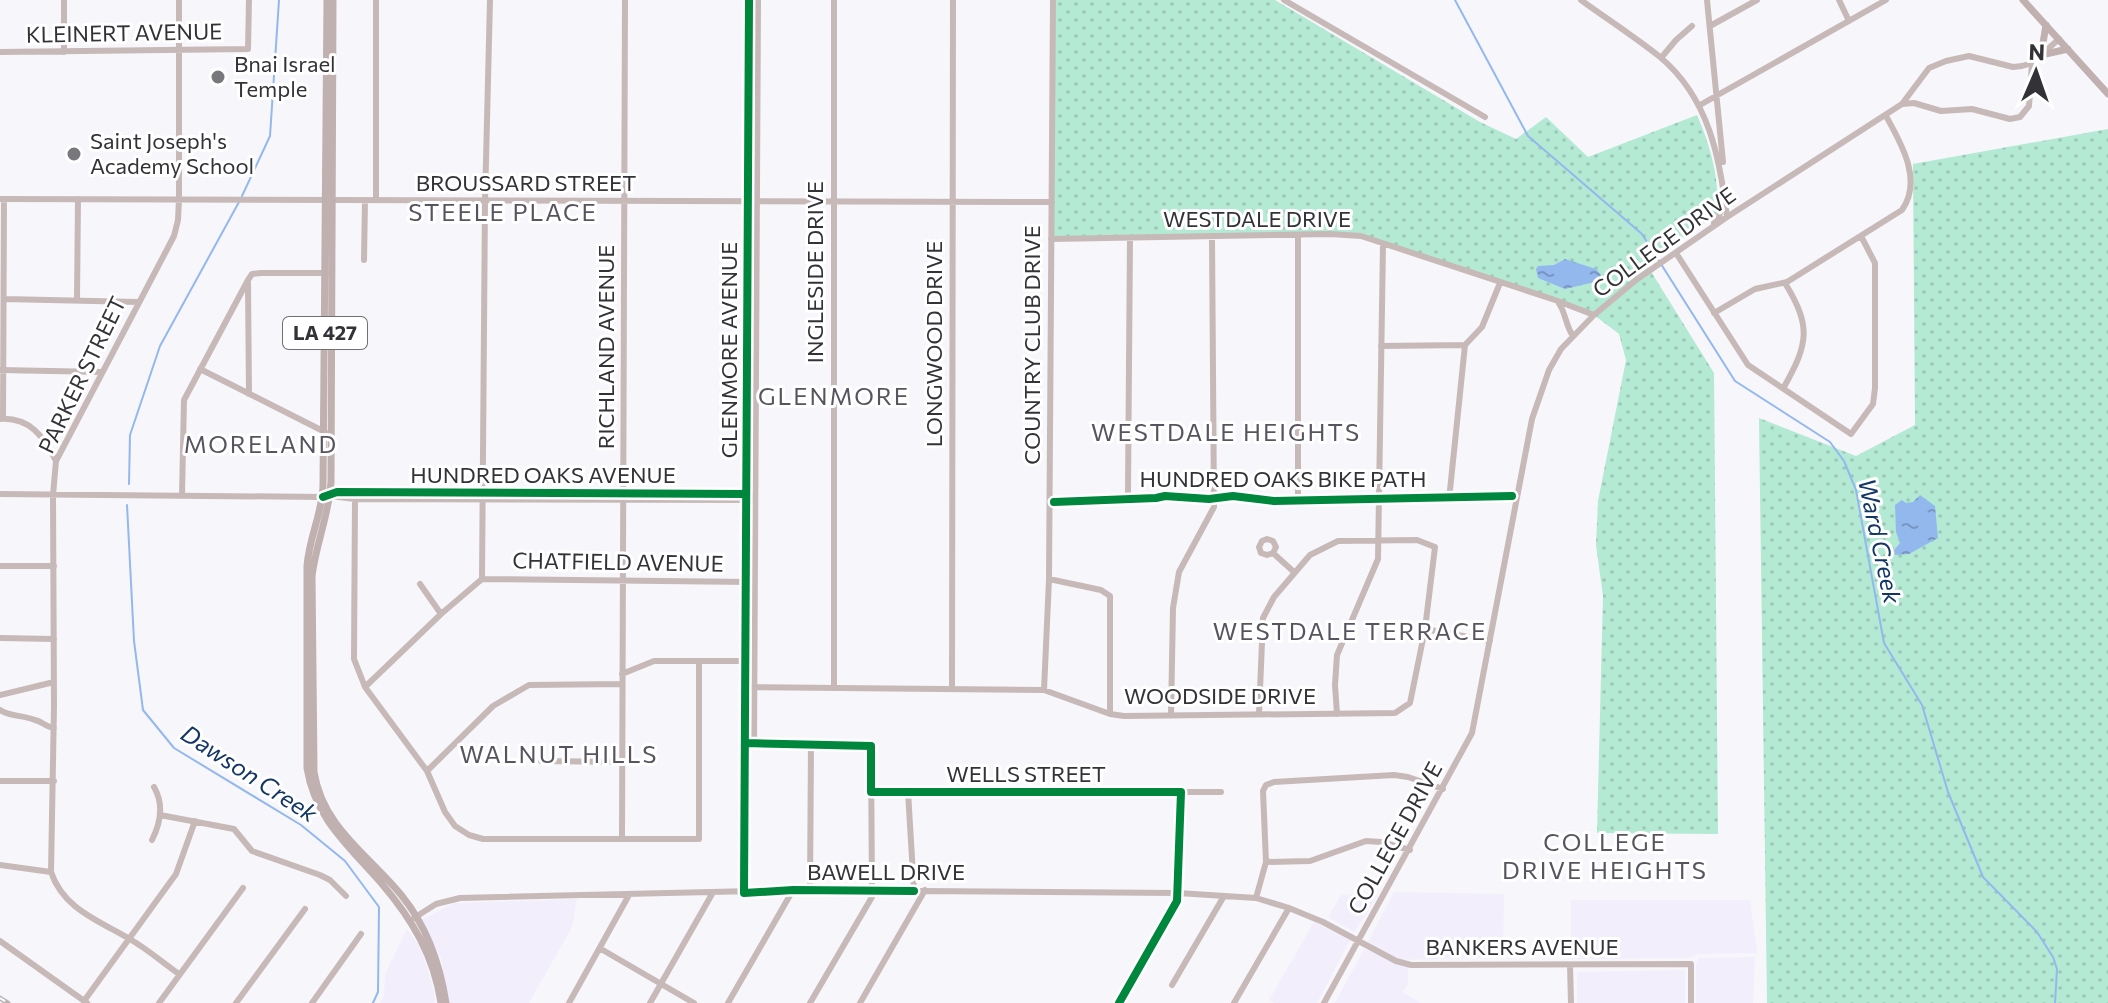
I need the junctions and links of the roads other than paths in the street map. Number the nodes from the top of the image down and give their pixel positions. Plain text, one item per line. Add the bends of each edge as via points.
1 (64, 0) edge
2 (179, 0) edge
3 (249, 0) edge
4 (330, 0) edge
5 (376, 0) edge
6 (490, 0) edge
7 (625, 0) edge
8 (749, 0) edge
9 (758, 0) edge
10 (834, 0) edge
11 (953, 0) edge
12 (1053, 0) edge
13 (1284, 0) edge
14 (1581, 0) edge
15 (1707, 0) edge
16 (1757, 0) edge
17 (1839, 0) edge
18 (1886, 0) edge
19 (2023, 0) edge
20 (1849, 21) junction
21 (2046, 25) junction
22 (1692, 26) dead end
23 (1710, 26) junction
24 (2059, 39) junction
25 (2068, 49) junction
26 (0, 52) edge
27 (64, 52) junction
28 (178, 52) junction
29 (2041, 55) junction
30 (1661, 58) junction
31 (2032, 63) junction
32 (1915, 88) junction
33 (1718, 93) junction
34 (2108, 94) edge
35 (1902, 104) junction
36 (1700, 105) junction
37 (1921, 105) junction
38 (1886, 116) junction
39 (1485, 117) dead end
40 (1724, 190) junction
41 (2, 199) edge
42 (78, 199) junction
43 (179, 199) junction
44 (365, 200) junction
45 (376, 200) junction
46 (328, 201) junction
47 (485, 201) junction
48 (625, 202) junction
49 (748, 202) junction
50 (757, 202) junction
51 (833, 202) junction
52 (1052, 202) junction
53 (952, 203) junction
54 (1741, 208) junction
55 (1727, 217) junction
56 (1704, 233) junction
57 (1298, 235) junction
58 (1861, 236) junction
59 (1130, 238) junction
60 (1212, 238) junction
61 (1051, 239) junction
62 (1383, 244) junction
63 (1676, 253) junction
64 (364, 260) dead end
65 (326, 273) junction
66 (248, 280) junction
67 (1500, 283) junction
68 (1785, 283) junction
69 (2, 299) edge
70 (77, 299) junction
71 (1555, 300) junction
72 (138, 302) junction
73 (1714, 313) junction
74 (1594, 315) junction
75 (1573, 336) junction
76 (1465, 345) junction
77 (1381, 346) junction
78 (200, 369) junction
79 (2, 370) edge
80 (102, 372) junction
81 (1784, 387) junction
82 (249, 394) junction
83 (2, 419) edge
84 (327, 433) junction
85 (56, 461) junction
86 (1450, 490) dead end
87 (1128, 492) dead end
88 (0, 494) edge
89 (53, 495) junction
90 (182, 495) junction
91 (327, 496) junction
92 (483, 496) junction
93 (624, 496) junction
94 (746, 497) junction
95 (755, 497) junction
96 (355, 499) junction
97 (1298, 499) dead end
98 (1380, 540) junction
99 (1273, 553) dead end
100 (0, 566) edge
101 (54, 566) junction
102 (1294, 572) junction
103 (482, 579) junction
104 (1049, 579) junction
105 (624, 580) junction
106 (746, 582) junction
107 (755, 582) junction
108 (420, 584) dead end
109 (441, 614) junction
110 (1425, 629) junction
111 (0, 638) edge
112 (54, 639) junction
113 (1490, 641) junction
114 (699, 661) junction
115 (745, 661) junction
116 (755, 661) junction
117 (622, 674) junction
118 (54, 682) junction
119 (622, 684) junction
120 (365, 687) junction
121 (746, 687) junction
122 (755, 688) junction
123 (834, 688) junction
124 (952, 689) junction
125 (1044, 690) junction
126 (0, 695) edge
127 (0, 710) edge
128 (1110, 714) junction
129 (1259, 714) junction
130 (1337, 714) junction
131 (1171, 715) junction
132 (54, 728) junction
133 (745, 743) junction
134 (754, 743) junction
135 (811, 745) junction
136 (541, 761) dead end
137 (622, 762) junction
138 (427, 771) junction
139 (0, 781) edge
140 (54, 781) junction
141 (154, 787) dead end
142 (1443, 789) junction
143 (871, 792) junction
144 (908, 792) junction
145 (1181, 792) junction
146 (1221, 792) dead end
147 (160, 815) junction
148 (195, 821) junction
149 (622, 838) junction
150 (152, 840) dead end
151 (1410, 850) junction
152 (1266, 862) junction
153 (0, 865) edge
154 (51, 872) junction
155 (243, 888) dead end
156 (793, 890) junction
157 (810, 890) junction
158 (872, 890) junction
159 (925, 890) junction
160 (914, 891) junction
161 (744, 893) junction
162 (1178, 893) junction
163 (712, 894) junction
164 (629, 895) junction
165 (346, 896) dead end
166 (1224, 896) junction
167 (1256, 898) junction
168 (1289, 908) junction
169 (305, 909) dead end
170 (413, 919) junction
171 (361, 934) dead end
172 (131, 940) junction
173 (0, 941) edge
174 (1358, 941) junction
175 (601, 949) junction
176 (1570, 965) junction
177 (179, 974) junction
178 (661, 983) junction
179 (1172, 985) dead end
180 (86, 1002) edge
181 (159, 1003) edge
182 (236, 1003) edge
183 (312, 1003) edge
184 (443, 1003) edge
185 (569, 1003) edge
186 (650, 1003) edge
187 (694, 1003) edge
188 (728, 1003) edge
189 (810, 1003) edge
190 (860, 1003) edge
191 (1119, 1003) edge
192 (1234, 1003) edge
193 (1324, 1003) edge
194 (1571, 1003) edge
195 (1691, 1003) edge

1 - 27 street
2 - 28 street, PARKER STREET
3 - 28 street, KLEINERT AVENUE via 248,49
4 - 46 main road, LA 427
5 - 45 street
6 - 47 street
7 - 48 street, RICHLAND AVENUE
8 - 49 street, GLENMORE AVENUE
9 - 50 street, GLENMORE AVENUE
10 - 51 street, INGLESIDE DRIVE
11 - 53 street, LONGWOOD DRIVE
12 - 52 street, COUNTRY CLUB DRIVE
13 - 39 street
14 - 30 street
15 - 23 street
16 - 23 street
17 - 20 street
18 - 20 street
19 - 21 main road
20 - 33 street
21 - 24 main road
21 - 29 main road
22 - 30 street
23 - 33 street
24 - 25 main road
24 - 29 street
25 - 29 main road
25 - 34 main road
26 - 27 street, KLEINERT AVENUE
27 - 28 street, KLEINERT AVENUE
28 - 43 street, PARKER STREET
29 - 31 street
30 - 36 street
31 - 32 street, COLLEGE DRIVE via 2013,67 1962,57 1929,68
31 - 37 street via 2029,106 2020,117 1967,109 1935,111
32 - 35 street, COLLEGE DRIVE
32 - 37 street
33 - 36 street
33 - 40 street
35 - 37 street
35 - 38 street, COLLEGE DRIVE
36 - 40 street via 1716,146
38 - 54 street, COLLEGE DRIVE
38 - 58 street via 1908,156 1907,201 1902,210
40 - 54 street via 1733,208
40 - 55 street
40 - 56 street via 1719,217
41 - 42 street, BROUSSARD STREET
41 - 69 street
42 - 43 street, BROUSSARD STREET
42 - 70 street
43 - 46 street, BROUSSARD STREET
43 - 72 street, PARKER STREET via 174,236
44 - 45 street, BROUSSARD STREET
44 - 46 street, BROUSSARD STREET
44 - 64 street
45 - 47 street, BROUSSARD STREET
46 - 65 main road, LA 427
46 - 84 main road, LA 427
47 - 48 street, BROUSSARD STREET
47 - 92 street
48 - 49 street, BROUSSARD STREET
48 - 93 street, RICHLAND AVENUE
49 - 50 street, BROUSSARD STREET
49 - 94 street, GLENMORE AVENUE
50 - 51 street, BROUSSARD STREET
50 - 95 street, GLENMORE AVENUE
51 - 53 street, BROUSSARD STREET
51 - 123 street, INGLESIDE DRIVE
52 - 53 street, BROUSSARD STREET
52 - 61 street, COUNTRY CLUB DRIVE
53 - 124 street, LONGWOOD DRIVE
54 - 55 street, COLLEGE DRIVE
55 - 56 street, COLLEGE DRIVE
56 - 63 street, COLLEGE DRIVE
57 - 60 street, WESTDALE DRIVE
57 - 62 street, WESTDALE DRIVE via 1345,234
57 - 97 street
58 - 68 street
58 - 81 street via 1876,270 1873,404 1851,434
59 - 60 street, WESTDALE DRIVE
59 - 61 street, WESTDALE DRIVE
59 - 87 street
60 - 131 street via 1214,507 1179,572
61 - 104 street, COUNTRY CLUB DRIVE
62 - 67 street, WESTDALE DRIVE
62 - 77 street
63 - 73 street
63 - 74 street, COLLEGE DRIVE
65 - 66 street via 261,273
65 - 84 main road, LA 427
66 - 78 street
66 - 82 street
67 - 71 street, WESTDALE DRIVE
67 - 76 street via 1482,327
68 - 73 street via 1755,289
68 - 81 street via 1801,315 1804,346
69 - 70 street
69 - 79 street
70 - 72 street
71 - 74 street, WESTDALE DRIVE
71 - 75 street
72 - 80 street, PARKER STREET
73 - 81 street via 1748,365
74 - 75 street, COLLEGE DRIVE
75 - 113 street, COLLEGE DRIVE via 1539,392
76 - 77 street
76 - 86 street
77 - 98 street
78 - 82 street
78 - 90 street via 184,400
79 - 80 street
79 - 83 street
80 - 85 street, PARKER STREET
82 - 84 street
83 - 85 street via 35,429
84 - 91 main road, LA 427
85 - 89 street, PARKER STREET
88 - 89 street, HUNDRED OAKS AVENUE
89 - 90 street, HUNDRED OAKS AVENUE
89 - 101 street, PARKER STREET
90 - 91 street, HUNDRED OAKS AVENUE
91 - 92 street, HUNDRED OAKS AVENUE
91 - 96 street, HUNDRED OAKS AVENUE
91 - 170 main road, LA 427 via 327,520 312,576 315,778 338,829 400,893
92 - 93 street, HUNDRED OAKS AVENUE
92 - 96 street, HUNDRED OAKS AVENUE
92 - 103 street
93 - 94 street, HUNDRED OAKS AVENUE
93 - 105 street, RICHLAND AVENUE
94 - 95 street, HUNDRED OAKS AVENUE
94 - 106 street, GLENMORE AVENUE
95 - 107 street, GLENMORE AVENUE
96 - 120 street via 354,659
98 - 102 street via 1324,546
98 - 110 street via 1417,540 1435,547
98 - 130 street via 1372,578 1337,655
99 - 102 street
100 - 101 street
101 - 112 street, PARKER STREET
102 - 129 street via 1263,618
103 - 105 street, CHATFIELD AVENUE
103 - 109 street
104 - 125 street, COUNTRY CLUB DRIVE
104 - 128 street via 1110,596
105 - 106 street, CHATFIELD AVENUE
105 - 117 street, RICHLAND AVENUE
106 - 107 street, CHATFIELD AVENUE
106 - 115 street, GLENMORE AVENUE
107 - 116 street, GLENMORE AVENUE
108 - 109 street
109 - 120 street
110 - 113 street
110 - 130 street, WOODSIDE DRIVE via 1410,703 1404,709
111 - 112 street
112 - 118 street, PARKER STREET
113 - 142 street, COLLEGE DRIVE via 1472,733
114 - 115 street
114 - 117 street via 654,661
114 - 149 street via 699,839
115 - 116 street
115 - 121 street, GLENMORE AVENUE
116 - 122 street, GLENMORE AVENUE
117 - 119 street, RICHLAND AVENUE
118 - 126 street
118 - 132 street, PARKER STREET
119 - 137 street, RICHLAND AVENUE
119 - 138 street via 529,685 493,706
120 - 138 street
121 - 122 street, WOODSIDE DRIVE
121 - 133 street, GLENMORE AVENUE
122 - 123 street, WOODSIDE DRIVE
122 - 134 street, GLENMORE AVENUE
123 - 124 street, WOODSIDE DRIVE
124 - 125 street, WOODSIDE DRIVE
125 - 128 street, WOODSIDE DRIVE
127 - 132 street
128 - 131 street, WOODSIDE DRIVE
129 - 130 street, WOODSIDE DRIVE
129 - 131 street, WOODSIDE DRIVE
132 - 140 street, PARKER STREET
133 - 134 street
133 - 161 street, GLENMORE AVENUE
134 - 135 street
135 - 143 street via 871,746
135 - 157 street
136 - 137 street
137 - 149 street, RICHLAND AVENUE
138 - 149 street via 445,812 469,835
139 - 140 street
140 - 154 street, PARKER STREET
141 - 147 street
142 - 151 street, COLLEGE DRIVE
142 - 152 street via 1394,775 1266,785
143 - 144 street, WELLS STREET
143 - 158 street
144 - 145 street, WELLS STREET
144 - 160 street
145 - 146 street, WELLS STREET
145 - 162 street
147 - 148 street
147 - 150 street
148 - 165 street via 234,829 252,851 320,875
148 - 172 street via 176,874
151 - 152 street via 1366,841 1310,861
151 - 174 street, COLLEGE DRIVE
152 - 167 street
153 - 154 street
154 - 172 street via 56,888 77,908
155 - 177 street
156 - 157 street, BAWELL DRIVE
156 - 161 street, BAWELL DRIVE
156 - 188 street
157 - 158 street, BAWELL DRIVE
158 - 160 street, BAWELL DRIVE
158 - 189 street
159 - 160 street, BAWELL DRIVE
159 - 162 street, BAWELL DRIVE
159 - 190 street
161 - 163 street, BAWELL DRIVE
162 - 166 street, BAWELL DRIVE
162 - 191 street
163 - 164 street, BAWELL DRIVE
163 - 178 street
164 - 170 street, BAWELL DRIVE via 455,899
164 - 175 street
166 - 167 street, BAWELL DRIVE
166 - 179 street
167 - 168 street, BAWELL DRIVE
168 - 174 street, BAWELL DRIVE
168 - 192 street
169 - 182 street
170 - 184 main road, LA 427 via 437,960
171 - 183 street
172 - 177 street
172 - 180 street
173 - 180 street
174 - 176 street, BANKERS AVENUE via 1411,965
174 - 193 street, COLLEGE DRIVE
175 - 178 street
175 - 185 street
176 - 194 street
176 - 195 street, BANKERS AVENUE via 1691,964
177 - 181 street
178 - 186 street
178 - 187 street

